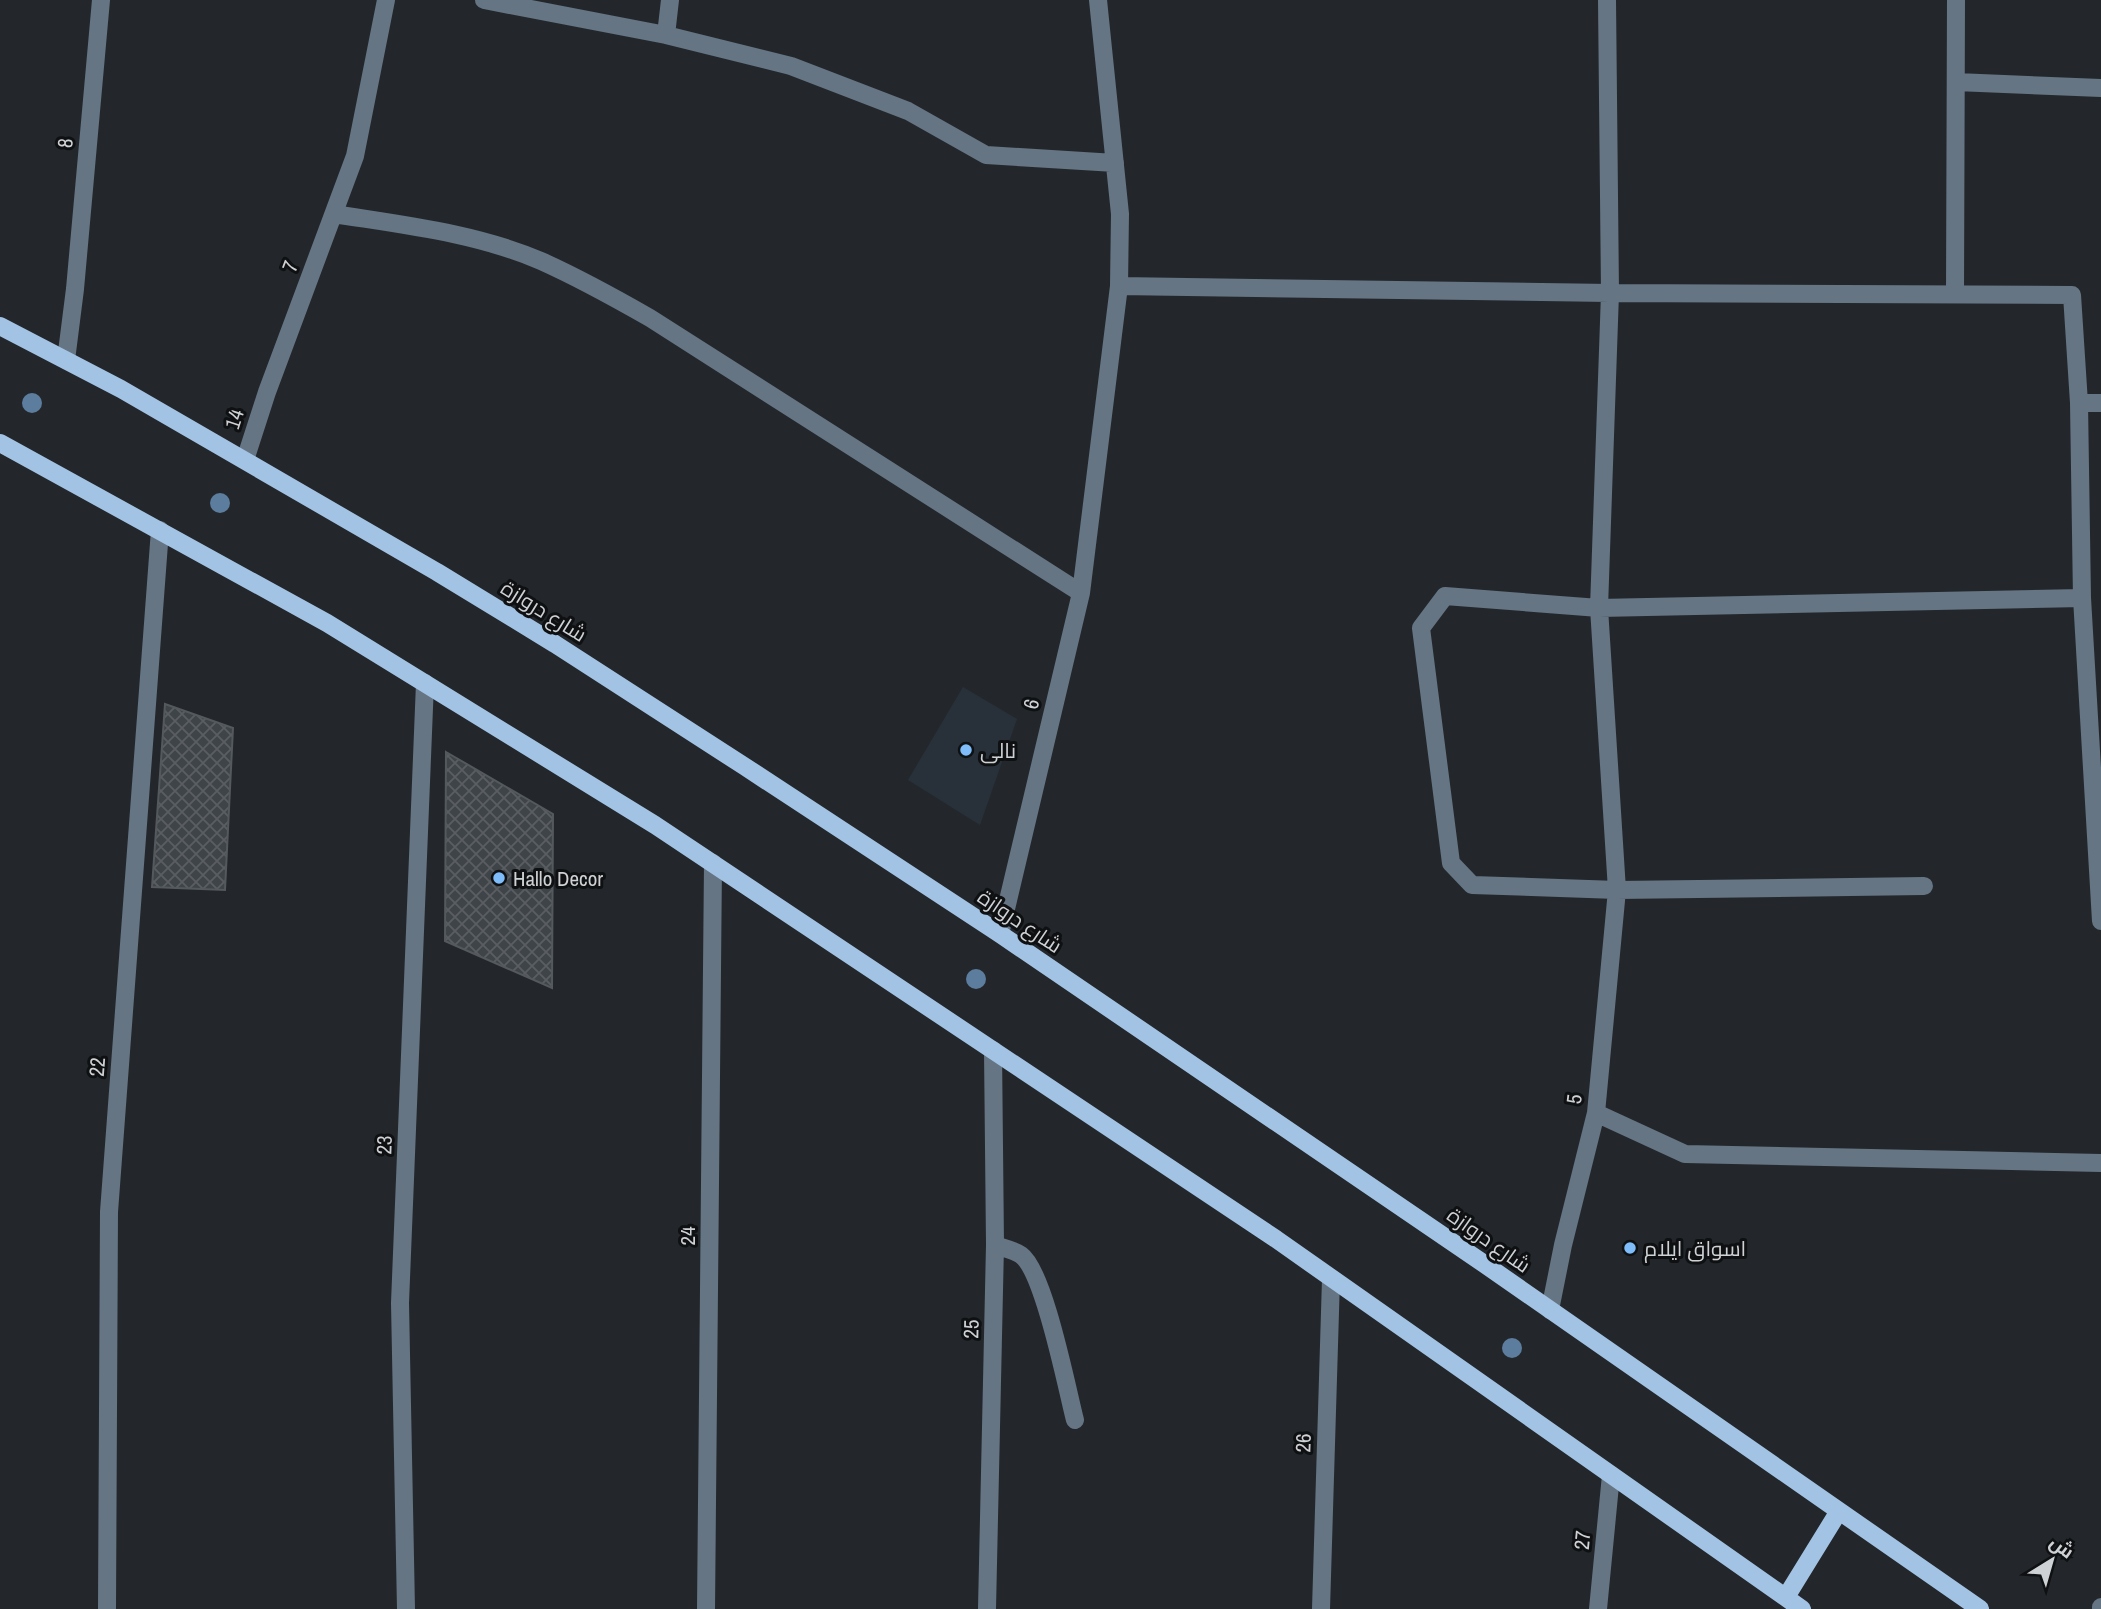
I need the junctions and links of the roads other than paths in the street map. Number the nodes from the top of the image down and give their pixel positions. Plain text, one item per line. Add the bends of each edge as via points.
1 (101, 0) edge
2 (386, 0) edge
3 (484, 0) edge
4 (670, 0) edge
5 (1098, 0) edge
6 (1607, 0) edge
7 (1956, 0) edge
8 (666, 35) junction
9 (1956, 82) junction
10 (2101, 88) edge
11 (1115, 163) junction
12 (334, 214) junction
13 (1119, 286) junction
14 (1610, 293) junction
15 (1955, 294) junction
16 (0, 326) edge
17 (66, 360) junction
18 (267, 391) joint
19 (2079, 403) junction
20 (2101, 403) edge
21 (0, 443) edge
22 (245, 460) junction
23 (160, 530) junction
24 (1081, 593) junction
25 (2082, 598) junction
26 (1599, 608) junction
27 (2094, 675) edge
28 (425, 683) junction
29 (713, 863) junction
30 (1924, 886) dead end
31 (1617, 890) junction
32 (2101, 921) edge
33 (1000, 934) junction
34 (993, 1050) junction
35 (1596, 1113) junction
36 (2101, 1163) edge
37 (995, 1245) junction
38 (1331, 1279) junction
39 (1550, 1310) junction
40 (1074, 1420) dead end
41 (1611, 1475) junction
42 (1839, 1511) junction
43 (1786, 1597) junction
44 (107, 1609) edge
45 (406, 1609) edge
46 (706, 1609) edge
47 (987, 1609) edge
48 (1321, 1609) edge
49 (1598, 1609) edge
50 (1802, 1609) edge
51 (1980, 1609) edge

1 - 17 street, 8
2 - 12 street, 7 via 355,156
3 - 8 street
4 - 8 street
5 - 11 street, 6
6 - 14 street, 5
7 - 9 street
8 - 11 street via 790,66 908,111 986,155
9 - 10 street
9 - 15 street
11 - 13 street, 6 via 1121,214
12 - 18 street, 7
12 - 24 street via 487,243 540,261 596,288
13 - 14 street
13 - 24 street, 6
14 - 15 street
14 - 26 street, 5
15 - 19 street via 2072,295
16 - 17 main road, شارع دروازة
17 - 22 main road, شارع دروازة
18 - 22 street, 14
19 - 20 street
19 - 25 street
21 - 23 main road
22 - 33 main road, شارع دروازة via 555,644
23 - 28 main road
23 - 44 street, 22 via 109,1212
24 - 33 street, 6
25 - 26 street
25 - 27 street
26 - 31 street, 5
26 - 31 street via 1445,596 1421,628 1451,863 1472,884
27 - 32 street
28 - 29 main road
28 - 45 street, 23 via 400,1303
29 - 34 main road
29 - 46 street, 24
30 - 31 street
31 - 35 street, 5
33 - 39 main road, شارع دروازة
34 - 37 street, 25
34 - 38 main road
35 - 36 street via 1685,1154
35 - 39 street, 5
37 - 40 street via 1021,1255 1031,1268 1044,1299
37 - 47 street, 25
38 - 41 main road
38 - 48 street, 26
39 - 42 main road, شارع دروازة
41 - 43 main road
41 - 49 street, 27
42 - 43 main road
42 - 51 main road, شارع دروازة
43 - 50 main road

